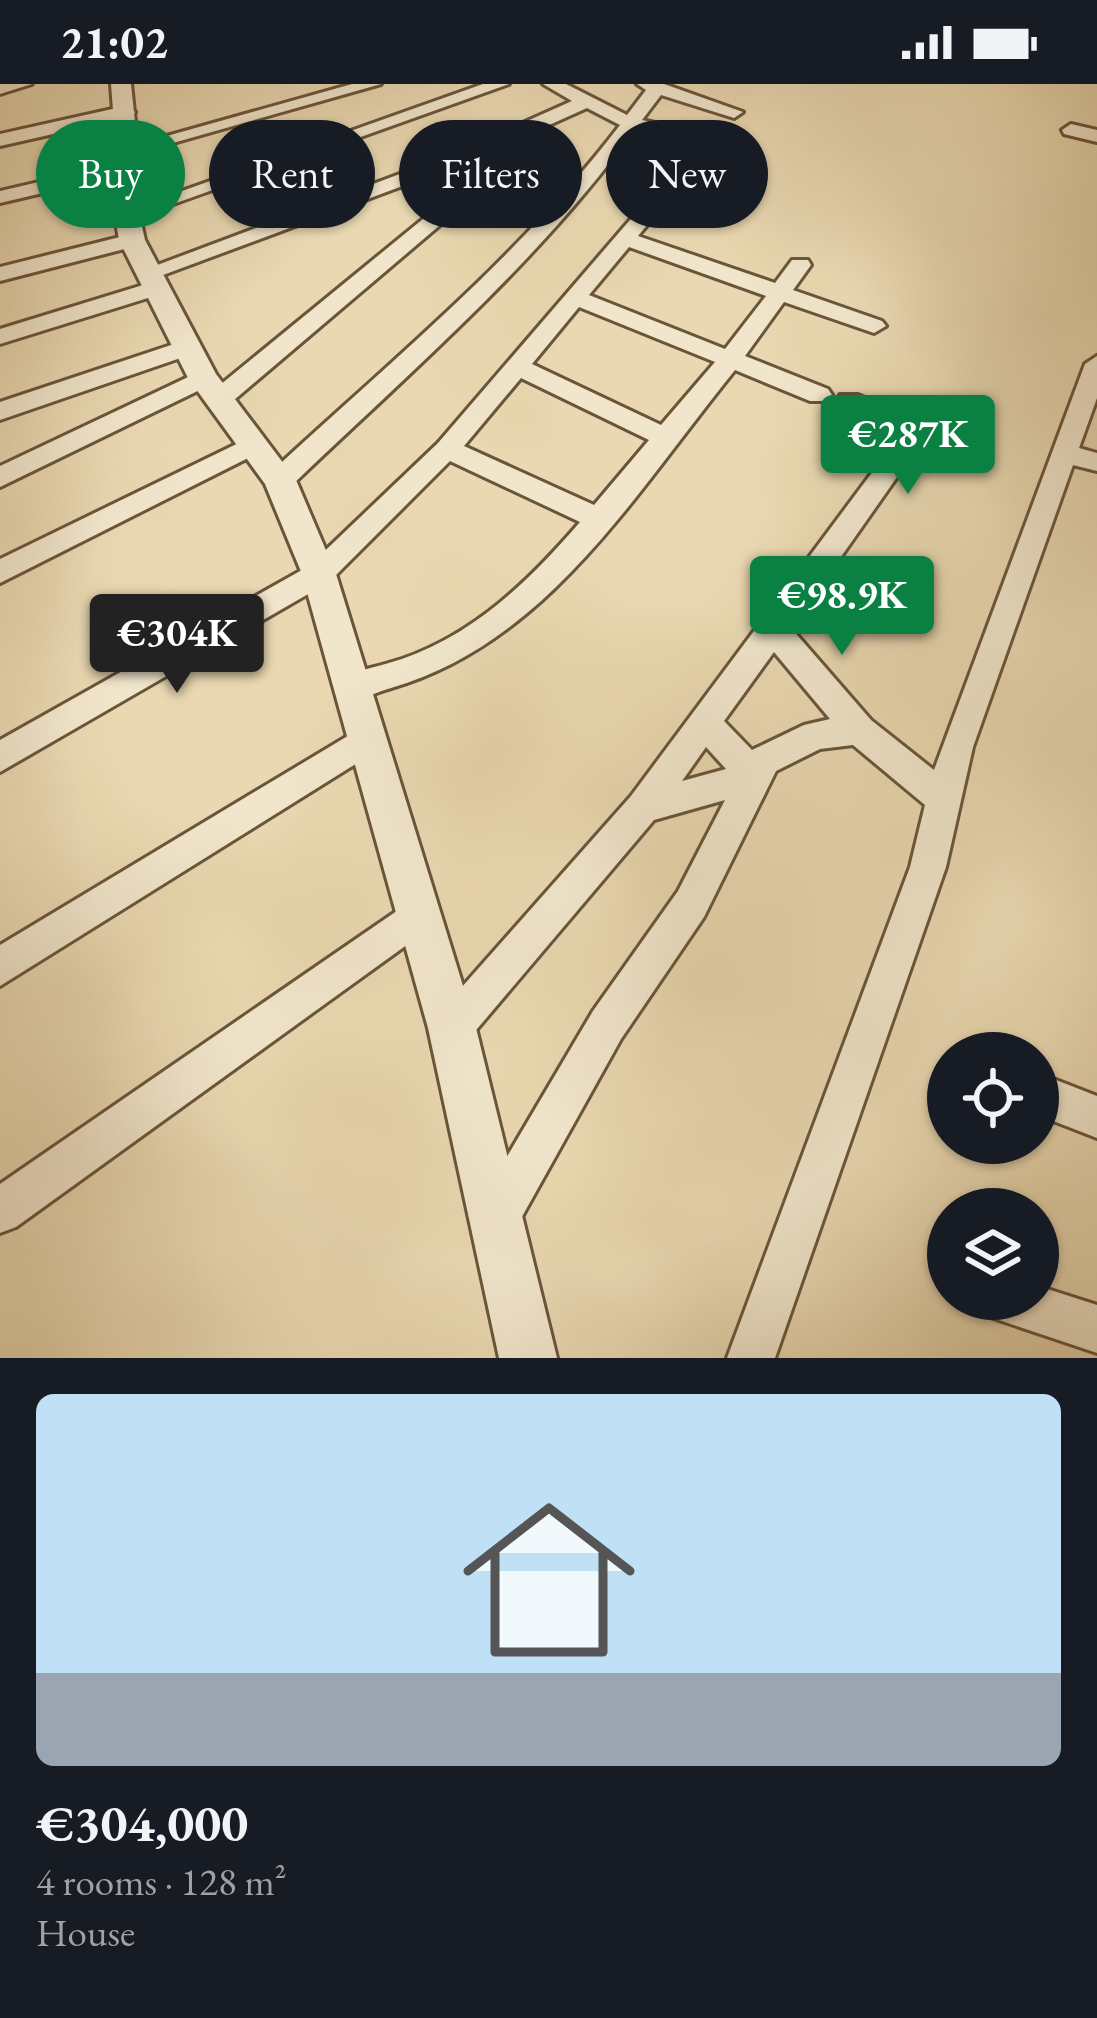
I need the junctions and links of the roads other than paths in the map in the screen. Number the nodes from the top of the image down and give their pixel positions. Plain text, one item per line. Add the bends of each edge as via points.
1 (23, 84) edge
2 (372, 84) edge
3 (500, 84) edge
4 (551, 84) edge
5 (651, 86) edge
6 (0, 89) edge
7 (586, 102) junction
8 (442, 106) junction
9 (734, 112) dead end
10 (125, 114) edge
11 (478, 120) edge
12 (548, 120) edge
13 (624, 120) edge
14 (629, 120) edge
15 (1072, 130) dead end
16 (1097, 136) edge
17 (0, 140) edge
18 (606, 154) edge
19 (399, 172) edge
20 (0, 197) edge
21 (413, 228) edge
22 (635, 228) edge
23 (626, 239) junction
24 (141, 254) junction
25 (800, 265) dead end
26 (0, 274) edge
27 (782, 292) junction
28 (576, 298) junction
29 (874, 326) dead end
30 (0, 337) edge
31 (729, 361) junction
32 (1097, 364) edge
33 (514, 365) junction
34 (203, 375) junction
35 (819, 395) dead end
36 (849, 400) dead end
37 (0, 411) edge
38 (664, 437) junction
39 (253, 445) junction
40 (447, 449) junction
41 (1082, 458) edge
42 (0, 477) edge
43 (280, 480) junction
44 (599, 519) junction
45 (0, 572) edge
46 (319, 574) junction
47 (774, 630) junction
48 (350, 687) junction
49 (704, 722) junction
50 (859, 730) junction
51 (366, 740) junction
52 (0, 757) edge
53 (755, 777) junction
54 (941, 797) junction
55 (643, 807) junction
56 (420, 913) junction
57 (0, 967) edge
58 (452, 1028) junction
59 (1059, 1102) edge
60 (1097, 1117) edge
61 (0, 1210) edge
62 (498, 1215) junction
63 (1059, 1317) edge
64 (1097, 1329) edge
65 (528, 1358) edge
66 (751, 1358) edge

1 - 6 street
2 - 10 street
3 - 8 street
4 - 7 street
5 - 9 street
5 - 14 street
7 - 12 street
7 - 13 street
8 - 11 street
8 - 24 street
10 - 17 street
10 - 20 street
10 - 24 street
15 - 16 street
18 - 43 street via 504,268
19 - 24 street
21 - 34 street
22 - 23 street
23 - 27 street
23 - 28 street
24 - 26 street
24 - 30 street
24 - 34 street
25 - 27 street
27 - 29 street
27 - 31 street
28 - 31 street
28 - 33 street
31 - 35 street
31 - 38 street
32 - 41 street
33 - 38 street
33 - 40 street
34 - 37 street
34 - 39 street
34 - 42 street
36 - 47 street via 912,434
38 - 44 street
39 - 43 street
39 - 45 street
40 - 44 street
40 - 46 street
41 - 54 street
43 - 46 street
44 - 48 street via 551,576 479,637
46 - 48 street
46 - 52 street
47 - 49 street
47 - 50 street
48 - 51 street
49 - 53 street
49 - 55 street
50 - 53 street via 783,748
50 - 54 street
51 - 56 street
51 - 57 street
53 - 55 street
53 - 62 street via 691,904 607,1024
54 - 66 street via 928,867
55 - 58 street
56 - 58 street
56 - 61 street
58 - 62 street
59 - 60 street
62 - 65 street
63 - 64 street

